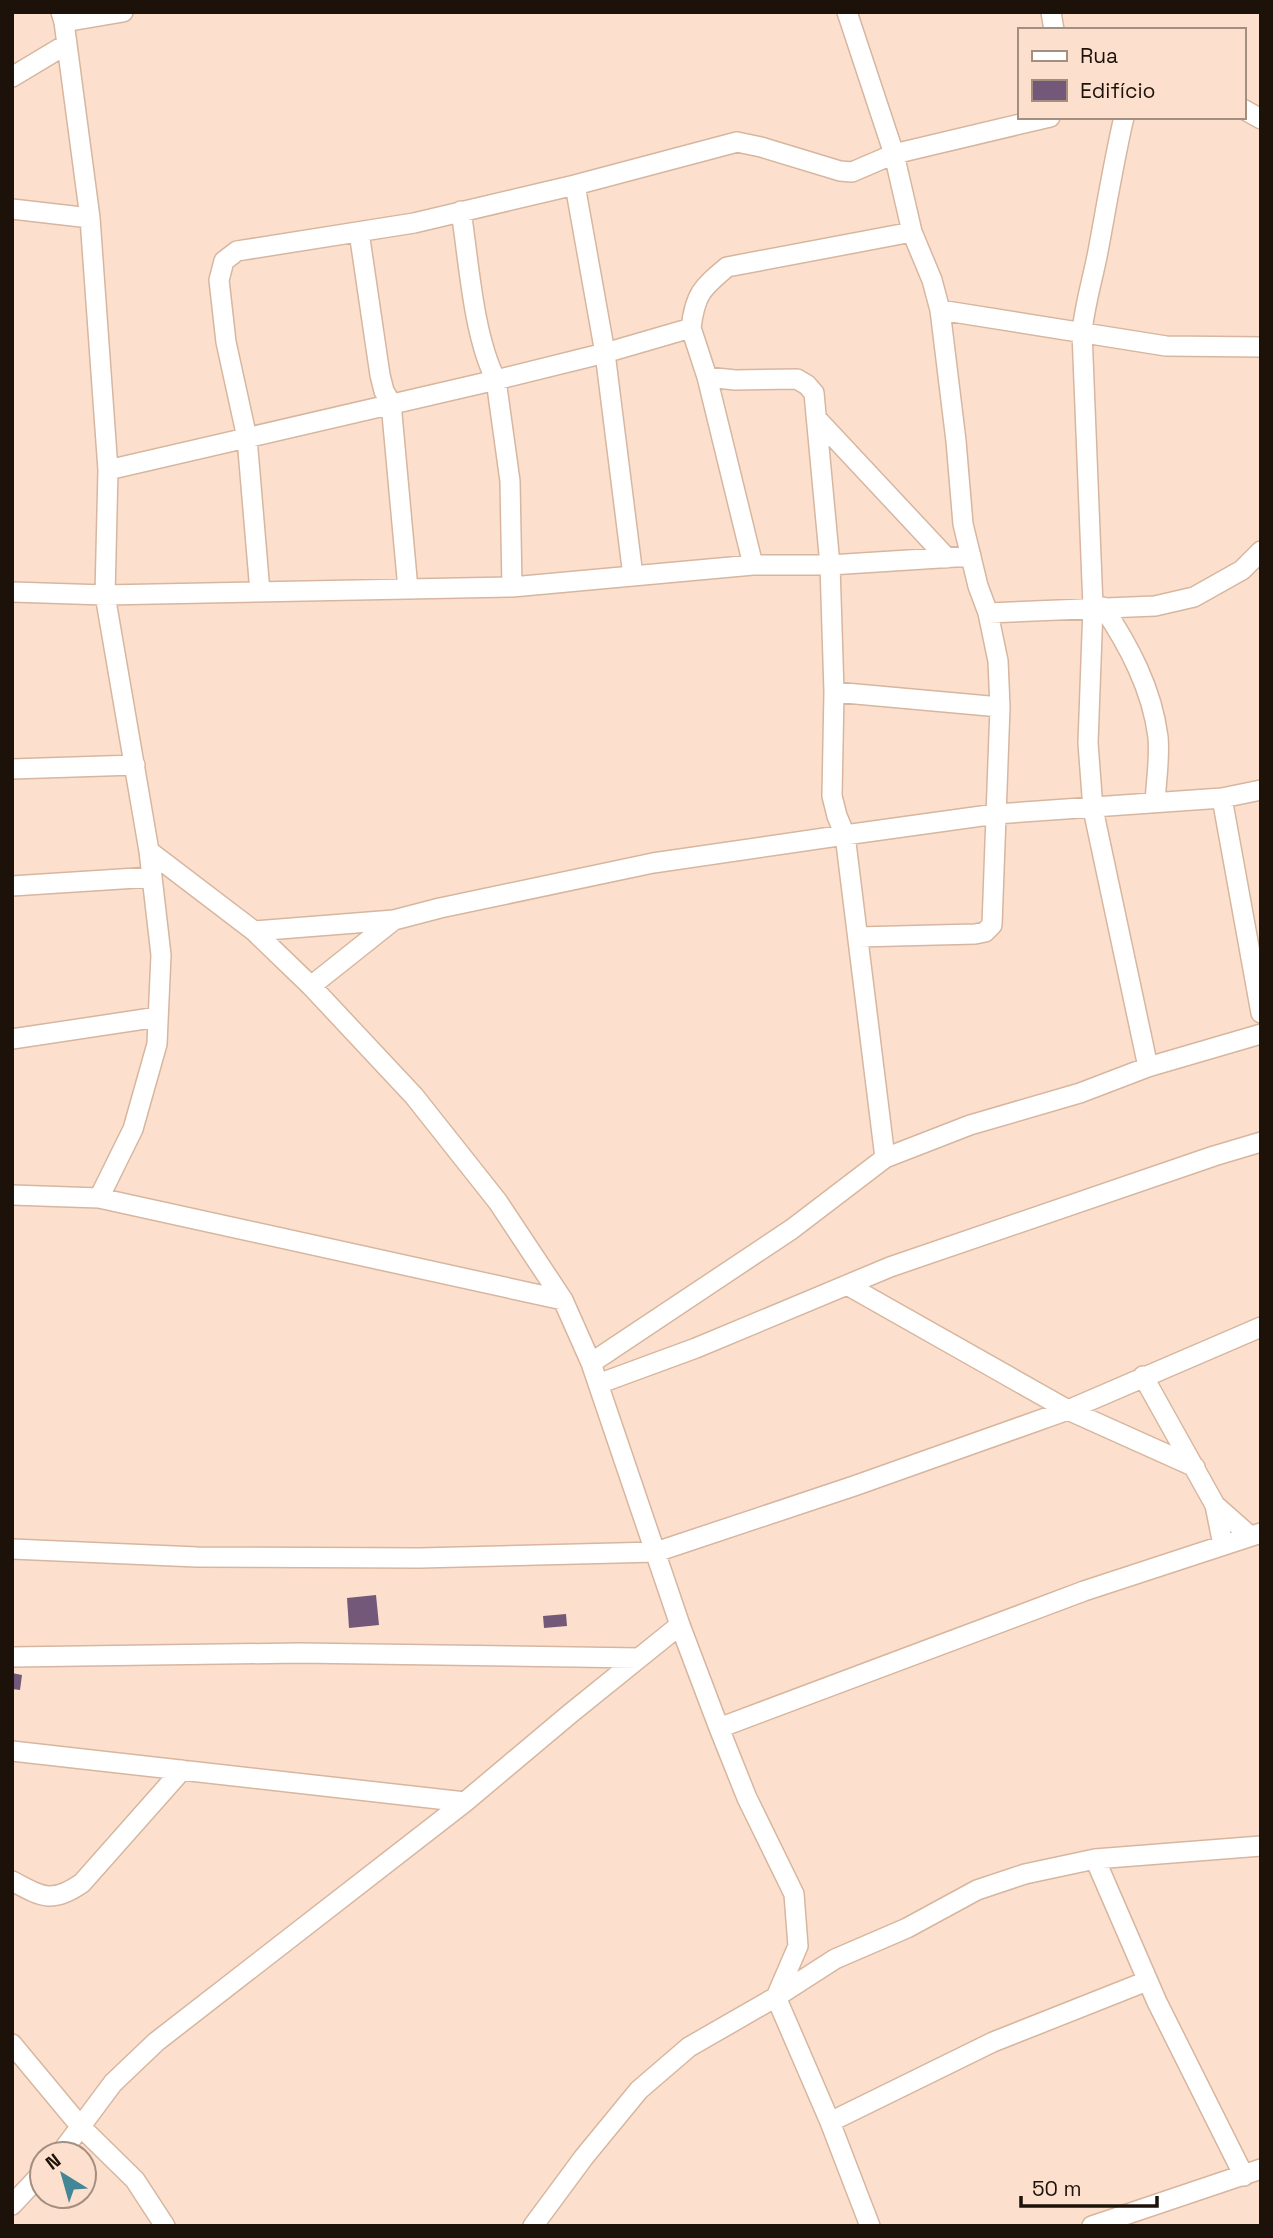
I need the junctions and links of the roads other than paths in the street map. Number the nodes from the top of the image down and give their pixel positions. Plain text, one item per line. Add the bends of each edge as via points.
1 (123, 12) edge
2 (847, 12) edge
3 (63, 17) edge
4 (67, 44) junction
5 (12, 77) edge
6 (1245, 110) edge
7 (1042, 119) edge
8 (1124, 119) edge
9 (1261, 119) edge
10 (894, 154) junction
11 (575, 185) junction
12 (12, 209) edge
13 (461, 212) junction
14 (90, 219) junction
15 (359, 232) junction
16 (912, 232) junction
17 (940, 310) junction
18 (691, 328) junction
19 (1082, 332) junction
20 (1261, 347) edge
21 (604, 353) junction
22 (707, 377) junction
23 (496, 380) junction
24 (391, 403) junction
25 (818, 420) junction
26 (247, 438) junction
27 (108, 470) junction
28 (1261, 551) edge
29 (971, 556) junction
30 (947, 558) junction
31 (753, 565) junction
32 (830, 565) junction
33 (633, 576) junction
34 (512, 587) junction
35 (408, 589) junction
36 (12, 592) edge
37 (260, 592) junction
38 (106, 595) junction
39 (1098, 607) junction
40 (988, 613) junction
41 (834, 692) junction
42 (1000, 708) junction
43 (135, 765) junction
44 (12, 769) edge
45 (1261, 790) edge
46 (1222, 797) junction
47 (1155, 803) junction
48 (1093, 808) junction
49 (996, 814) junction
50 (845, 835) junction
51 (149, 851) junction
52 (152, 877) junction
53 (12, 886) edge
54 (394, 920) junction
55 (254, 931) junction
56 (858, 937) junction
57 (311, 986) junction
58 (1261, 1013) edge
59 (158, 1017) junction
60 (1261, 1034) edge
61 (12, 1039) edge
62 (1148, 1067) junction
63 (1261, 1142) edge
64 (885, 1158) junction
65 (12, 1195) edge
66 (99, 1198) junction
67 (847, 1285) junction
68 (563, 1300) junction
69 (1261, 1326) edge
70 (591, 1363) junction
71 (1143, 1376) junction
72 (598, 1384) junction
73 (1068, 1410) junction
74 (1195, 1467) junction
75 (1215, 1505) junction
76 (1256, 1535) edge
77 (1223, 1545) junction
78 (12, 1549) edge
79 (656, 1552) junction
80 (680, 1625) junction
81 (12, 1657) edge
82 (639, 1658) junction
83 (719, 1728) junction
84 (12, 1751) edge
85 (182, 1770) junction
86 (465, 1802) junction
87 (1261, 1846) edge
88 (1095, 1859) junction
89 (12, 1881) edge
90 (1147, 1981) junction
91 (776, 1997) junction
92 (12, 2044) edge
93 (830, 2122) junction
94 (81, 2127) junction
95 (71, 2140) edge
96 (1252, 2172) edge
97 (28, 2188) edge
98 (12, 2205) edge
99 (165, 2226) edge
100 (533, 2226) edge
101 (870, 2226) edge
102 (1091, 2226) edge

1 - 3 street
2 - 10 street
3 - 4 street
4 - 5 street
4 - 14 street
6 - 9 street
7 - 10 street
8 - 19 street
10 - 11 street via 852,172 737,142
10 - 16 street
11 - 13 street
11 - 21 street
12 - 14 street
13 - 15 street
13 - 23 street via 477,314
14 - 27 street
15 - 24 street via 380,375
15 - 26 street via 237,251 224,261 219,280 226,342
16 - 17 street
16 - 18 street via 727,267 706,285 694,304
17 - 19 street
17 - 29 street via 963,524
18 - 21 street
18 - 22 street
19 - 20 street via 1166,346
19 - 39 street
21 - 23 street
21 - 33 street
22 - 25 street via 797,379 814,393
22 - 31 street
23 - 24 street
23 - 34 street via 510,481
24 - 26 street
24 - 35 street
25 - 30 street
25 - 32 street
26 - 27 street
26 - 37 street
27 - 38 street
28 - 39 street via 1242,570 1194,597 1155,606
29 - 30 street
29 - 40 street
30 - 32 street
31 - 32 street
31 - 33 street
32 - 41 street
33 - 34 street
34 - 35 street
35 - 37 street
36 - 38 street
37 - 38 street
38 - 43 street
39 - 40 street
39 - 47 street via 1136,661 1150,706 1158,738
39 - 48 street via 1088,743
40 - 42 street via 998,661
41 - 42 street
41 - 50 street via 832,796
42 - 49 street
43 - 44 street
43 - 51 street
45 - 46 street
46 - 47 street
46 - 58 street
47 - 48 street
48 - 49 street
48 - 62 street
49 - 50 street
49 - 56 street via 992,925 985,932
50 - 54 street via 653,863
50 - 56 street
51 - 52 street
51 - 55 street
52 - 53 street
52 - 59 street via 161,955
54 - 55 street
54 - 57 street
55 - 57 street
56 - 64 street
57 - 68 street via 414,1096 498,1202
59 - 61 street
59 - 66 street via 157,1044 133,1129
60 - 62 street
62 - 64 street
63 - 67 street
64 - 70 street via 780,1236
65 - 66 street
66 - 68 street
67 - 72 street
67 - 73 street
68 - 70 street
69 - 71 street
70 - 72 street
71 - 73 street
71 - 74 street
72 - 79 street
73 - 74 street
73 - 79 street
74 - 75 street
75 - 76 street
75 - 77 street
76 - 77 street
77 - 83 street via 1084,1591
78 - 79 street via 197,1557
79 - 80 street
80 - 82 street
80 - 83 street
81 - 82 street via 299,1653
82 - 86 street
83 - 91 street via 794,1894 798,1946
84 - 85 street
85 - 86 street
85 - 89 street via 69,1892 54,1898
86 - 94 street via 156,2042 113,2083
87 - 88 street
88 - 90 street
88 - 91 street via 977,1890 907,1928 835,1959
90 - 93 street via 993,2042
90 - 96 street
91 - 93 street
91 - 100 street via 689,2047 639,2090
92 - 94 street
93 - 101 street
94 - 95 street
94 - 99 street via 135,2180
96 - 102 street
97 - 98 street

